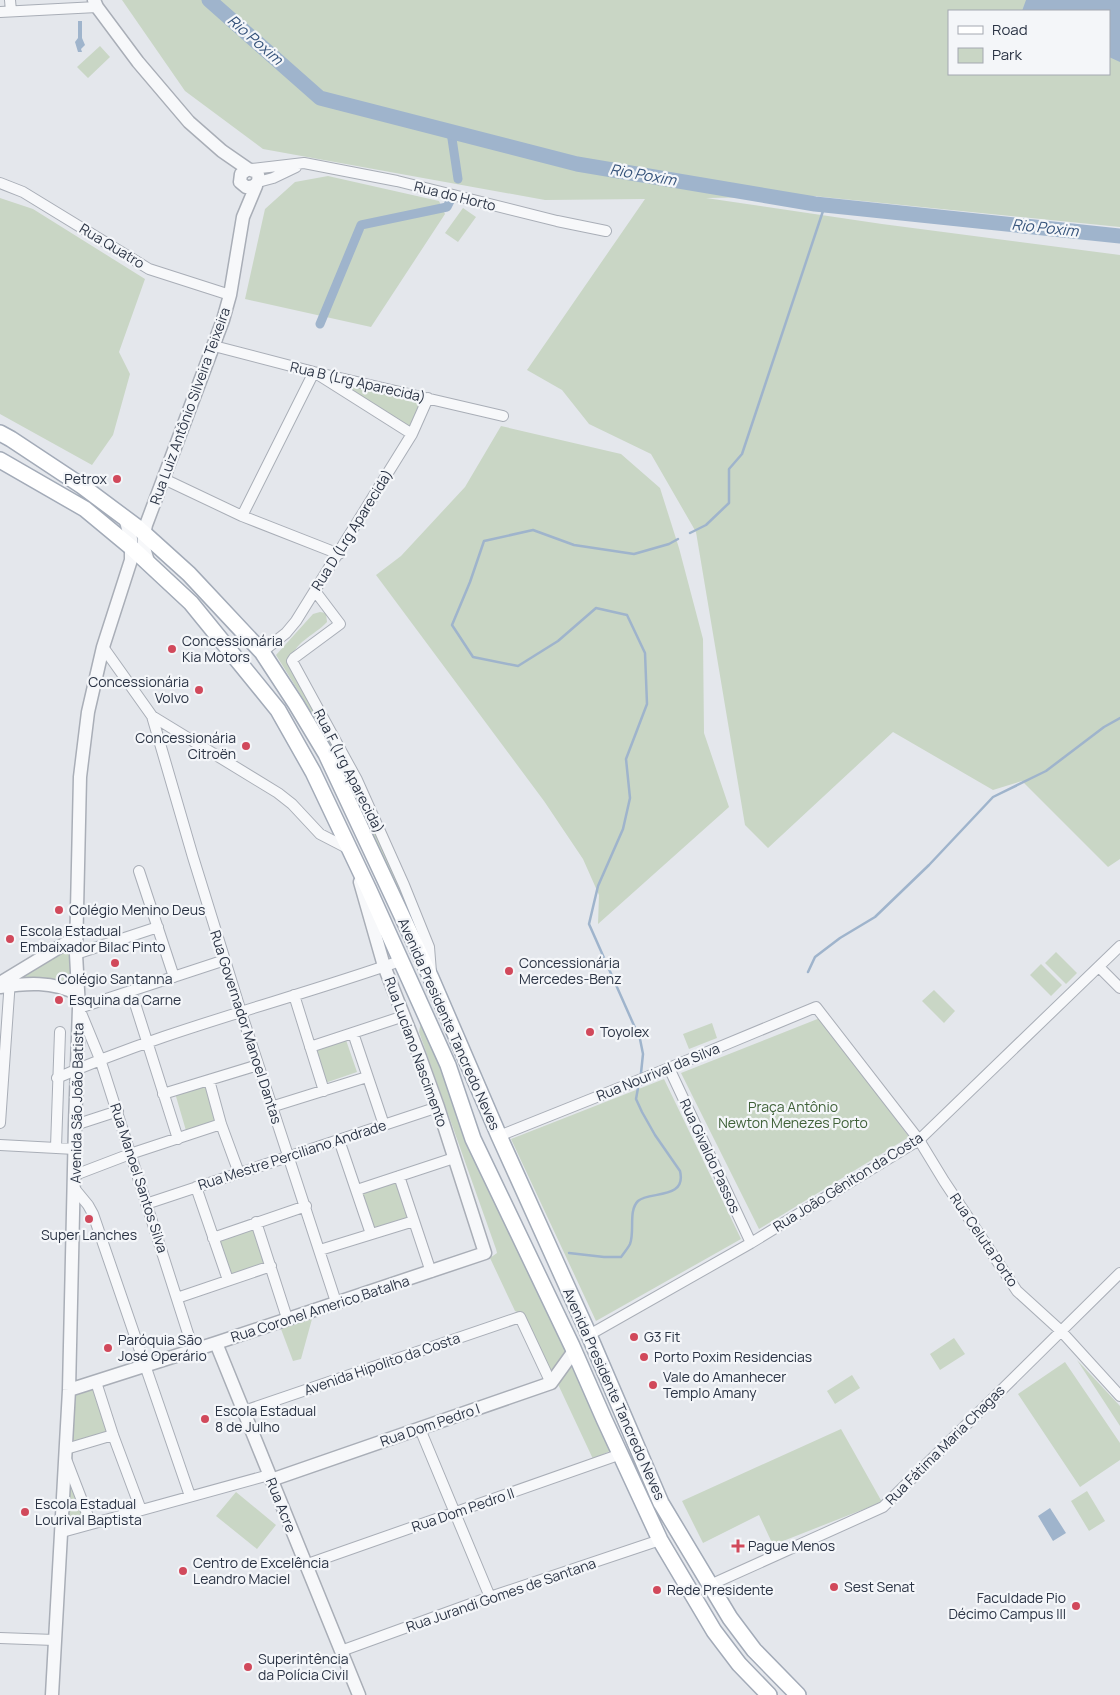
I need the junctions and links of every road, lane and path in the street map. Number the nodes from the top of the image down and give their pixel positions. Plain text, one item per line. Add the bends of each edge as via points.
1 (10, 0) edge
2 (95, 4) edge
3 (11, 11) junction
4 (0, 12) edge
5 (304, 163) junction
6 (245, 175) junction
7 (0, 183) edge
8 (257, 184) junction
9 (243, 217) junction
10 (606, 231) dead end
11 (230, 295) junction
12 (214, 346) junction
13 (314, 372) junction
14 (428, 398) junction
15 (503, 416) dead end
16 (0, 433) edge
17 (412, 434) junction
18 (0, 460) edge
19 (164, 478) junction
20 (242, 516) junction
21 (125, 518) junction
22 (144, 533) junction
23 (132, 548) junction
24 (339, 554) junction
25 (149, 564) junction
26 (315, 591) junction
27 (103, 647) junction
28 (262, 652) junction
29 (152, 716) junction
30 (184, 735) junction
31 (161, 745) junction
32 (350, 850) junction
33 (139, 871) dead end
34 (158, 927) junction
35 (76, 938) junction
36 (1120, 946) edge
37 (76, 954) junction
38 (225, 960) junction
39 (400, 961) junction
40 (384, 966) junction
41 (1099, 967) junction
42 (174, 977) junction
43 (430, 978) junction
44 (5, 983) edge
45 (1120, 988) edge
46 (132, 991) junction
47 (77, 994) junction
48 (294, 995) junction
49 (816, 1007) joint
50 (79, 1008) junction
51 (241, 1012) junction
52 (404, 1016) junction
53 (60, 1032) dead end
54 (353, 1033) junction
55 (146, 1043) junction
56 (310, 1047) junction
57 (100, 1060) junction
58 (258, 1065) junction
59 (669, 1068) junction
60 (76, 1070) junction
61 (367, 1077) junction
62 (57, 1078) junction
63 (209, 1080) junction
64 (324, 1091) junction
65 (163, 1094) junction
66 (271, 1107) junction
67 (438, 1107) junction
68 (118, 1111) junction
69 (0, 1123) edge
70 (221, 1124) junction
71 (75, 1125) junction
72 (384, 1125) junction
73 (499, 1136) junction
74 (178, 1139) junction
75 (340, 1140) junction
76 (919, 1140) junction
77 (0, 1146) edge
78 (56, 1148) junction
79 (75, 1149) junction
80 (130, 1154) junction
81 (288, 1156) junction
82 (454, 1158) junction
83 (239, 1173) junction
84 (75, 1175) junction
85 (399, 1176) junction
86 (196, 1187) junction
87 (74, 1188) junction
88 (357, 1190) junction
89 (146, 1204) junction
90 (306, 1206) junction
91 (414, 1221) junction
92 (256, 1222) junction
93 (372, 1234) junction
94 (214, 1238) junction
95 (751, 1243) junction
96 (320, 1250) junction
97 (485, 1253) joint
98 (271, 1266) junction
99 (431, 1272) junction
100 (1120, 1273) edge
101 (228, 1280) junction
102 (177, 1298) junction
103 (336, 1302) junction
104 (287, 1318) junction
105 (588, 1331) junction
106 (1060, 1331) junction
107 (216, 1343) junction
108 (193, 1349) junction
109 (575, 1354) junction
110 (144, 1366) junction
111 (96, 1382) junction
112 (551, 1383) junction
113 (69, 1390) junction
114 (1120, 1396) edge
115 (244, 1410) junction
116 (420, 1429) junction
117 (113, 1435) junction
118 (66, 1453) junction
119 (621, 1454) junction
120 (270, 1478) junction
121 (190, 1496) junction
122 (141, 1510) junction
123 (456, 1513) junction
124 (91, 1524) junction
125 (62, 1532) junction
126 (660, 1540) junction
127 (305, 1565) junction
128 (710, 1585) junction
129 (490, 1597) junction
130 (0, 1638) edge
131 (54, 1640) junction
132 (341, 1651) junction
133 (52, 1695) edge
134 (359, 1695) edge
135 (769, 1695) edge
136 (798, 1695) edge

1 - 3 street
2 - 3 street
2 - 6 street via 170,101
3 - 4 street
5 - 6 street, Rua do Horto
5 - 8 street
5 - 10 street, Rua do Horto via 397,181
6 - 8 street via 246,188
6 - 9 street
7 - 11 street, Rua Quatro via 23,192 155,272
8 - 9 street
9 - 11 street, Rua Luiz Antônio Silveira Teixeira
11 - 12 street, Rua Luiz Antônio Silveira Teixeira
12 - 13 street, Rua B (Lrg Aparecida)
12 - 19 street, Rua Luiz Antônio Silveira Teixeira
13 - 14 street, Rua B (Lrg Aparecida)
13 - 17 street
13 - 20 street
14 - 15 street, Rua B (Lrg Aparecida)
14 - 17 street, Rua D (Lrg Aparecida)
16 - 21 main road, Avenida Presidente Tancredo Neves
17 - 24 street, Rua D (Lrg Aparecida)
18 - 23 main road, Avenida Presidente Tancredo Neves via 85,510
19 - 20 street
19 - 22 street, Rua Luiz Antônio Silveira Teixeira
20 - 24 street
21 - 22 main road, Avenida Presidente Tancredo Neves
21 - 23 street, Avenida São João Batista
22 - 25 street, Rua Luiz Antônio Silveira Teixeira via 143,545
22 - 28 main road, Avenida Presidente Tancredo Neves via 189,574
23 - 25 main road, Avenida Presidente Tancredo Neves
23 - 27 street, Avenida São João Batista
24 - 26 street, Rua D (Lrg Aparecida)
25 - 32 main road, Avenida Presidente Tancredo Neves via 191,603 278,710 313,772
26 - 28 street, Rua D (Lrg Aparecida) via 291,627
26 - 43 street, Rua F (Lrg Aparecida) via 340,624 292,661 357,780 404,885 430,953
27 - 29 street, Rua Governador Manoel Dantas
27 - 35 street, Avenida São João Batista via 88,712 80,777
28 - 43 main road, Avenida Presidente Tancredo Neves via 326,754
29 - 30 street
29 - 31 street, Rua Governador Manoel Dantas
30 - 31 street via 173,736
30 - 32 street via 278,793 320,834
31 - 38 street, Rua Governador Manoel Dantas
32 - 39 main road, Avenida Presidente Tancredo Neves
32 - 40 street, Rua Luciano Nascimento
33 - 34 street
34 - 37 street
34 - 42 street
35 - 37 street, Avenida São João Batista
35 - 44 street
36 - 41 street, Rua João Gêniton da Costa
37 - 47 street, Avenida São João Batista
38 - 42 street
38 - 51 street, Rua Governador Manoel Dantas
39 - 40 street
39 - 109 main road, Avenida Presidente Tancredo Neves via 448,1065 473,1139
40 - 48 street
40 - 52 street, Rua Luciano Nascimento
41 - 45 street
41 - 76 street, Rua João Gêniton da Costa
42 - 46 street
43 - 73 main road, Avenida Presidente Tancredo Neves
44 - 47 street via 55,985
44 - 69 street
46 - 50 street
46 - 55 street
47 - 50 street, Avenida São João Batista
48 - 51 street
48 - 56 street
49 - 59 street, Rua Nourival da Silva
49 - 76 street, Rua Celuta Porto
50 - 57 street, Rua Manoel Santos Silva
50 - 60 street, Avenida São João Batista
51 - 55 street
51 - 58 street, Rua Governador Manoel Dantas
52 - 54 street
52 - 67 street, Rua Luciano Nascimento
53 - 62 street, Avenida São João Batista
54 - 56 street
54 - 61 street
55 - 57 street
55 - 65 street
56 - 64 street
57 - 60 street
57 - 68 street, Rua Manoel Santos Silva
58 - 63 street
58 - 66 street, Rua Governador Manoel Dantas
59 - 73 street, Rua Nourival da Silva
59 - 95 street, Rua Givaldo Passos
60 - 62 street
60 - 71 street, Avenida São João Batista
61 - 64 street
61 - 72 street
62 - 78 street, Avenida São João Batista
63 - 65 street
63 - 70 street
64 - 66 street
65 - 74 street
66 - 81 street, Rua Governador Manoel Dantas
67 - 72 street, Rua Mestre Perciliano Andrade
67 - 82 street, Rua Luciano Nascimento
68 - 71 street
68 - 80 street, Rua Manoel Santos Silva
70 - 74 street
70 - 83 street
71 - 79 street, Avenida São João Batista
72 - 75 street, Rua Mestre Perciliano Andrade
73 - 105 main road, Avenida Presidente Tancredo Neves
74 - 80 street
75 - 81 street, Rua Mestre Perciliano Andrade
75 - 88 street
76 - 95 street, Rua João Gêniton da Costa
76 - 106 street, Rua Celuta Porto via 1017,1291
77 - 78 street
78 - 79 street
79 - 84 street, Avenida São João Batista
80 - 84 street
80 - 89 street, Rua Manoel Santos Silva
81 - 83 street, Rua Mestre Perciliano Andrade
81 - 90 street, Rua Governador Manoel Dantas
82 - 85 street
82 - 97 street, Rua Luciano Nascimento
83 - 86 street, Rua Mestre Perciliano Andrade
84 - 87 street, Avenida São João Batista
85 - 88 street
85 - 91 street
86 - 89 street, Rua Mestre Perciliano Andrade
86 - 94 street
87 - 110 street via 93,1214
87 - 113 street, Avenida São João Batista
88 - 93 street
89 - 102 street, Rua Manoel Santos Silva
90 - 92 street
90 - 96 street, Rua Governador Manoel Dantas
91 - 93 street
91 - 99 street
92 - 94 street
92 - 98 street
93 - 96 street
94 - 101 street
95 - 105 street, Rua João Gêniton da Costa
96 - 103 street, Rua Governador Manoel Dantas
97 - 99 street, Rua Coronel Americo Batalha
98 - 101 street
98 - 104 street
99 - 103 street, Rua Coronel Americo Batalha
100 - 106 street, Rua Fátima Maria Chagas
101 - 102 street
102 - 108 street, Rua Manoel Santos Silva
103 - 104 street, Rua Coronel Americo Batalha
104 - 107 street, Rua Coronel Americo Batalha
105 - 109 main road
105 - 128 main road, Avenida Presidente Tancredo Neves via 661,1503
106 - 114 street, Rua Celuta Porto
106 - 128 street, Rua Fátima Maria Chagas via 882,1507
107 - 108 street, Rua Coronel Americo Batalha
107 - 115 street, Rua Acre
108 - 110 street, Rua Coronel Americo Batalha
109 - 112 street
109 - 119 main road, Avenida Presidente Tancredo Neves
110 - 111 street, Rua Coronel Americo Batalha
110 - 121 street
111 - 113 street, Rua Coronel Americo Batalha
111 - 117 street
112 - 115 street, Avenida Hipolito da Costa via 520,1317
112 - 116 street, Rua Dom Pedro I
113 - 118 street, Avenida São João Batista
115 - 120 street, Rua Acre
116 - 120 street, Rua Dom Pedro I
116 - 123 street
117 - 118 street
117 - 122 street
118 - 124 street
118 - 125 street, Avenida São João Batista
119 - 123 street, Rua Dom Pedro II
119 - 126 main road, Avenida Presidente Tancredo Neves
120 - 121 street
120 - 127 street, Rua Acre
121 - 122 street
122 - 124 street
123 - 127 street, Rua Dom Pedro II
123 - 129 street
124 - 125 street
125 - 131 street, Avenida São João Batista
126 - 129 street, Rua Jurandi Gomes de Santana
126 - 135 main road, Avenida Presidente Tancredo Neves via 714,1631 739,1664
127 - 132 street, Rua Acre
128 - 136 main road, Avenida Presidente Tancredo Neves via 754,1650
129 - 132 street, Rua Jurandi Gomes de Santana
130 - 131 street
131 - 133 street, Avenida São João Batista
132 - 134 street, Rua Acre

